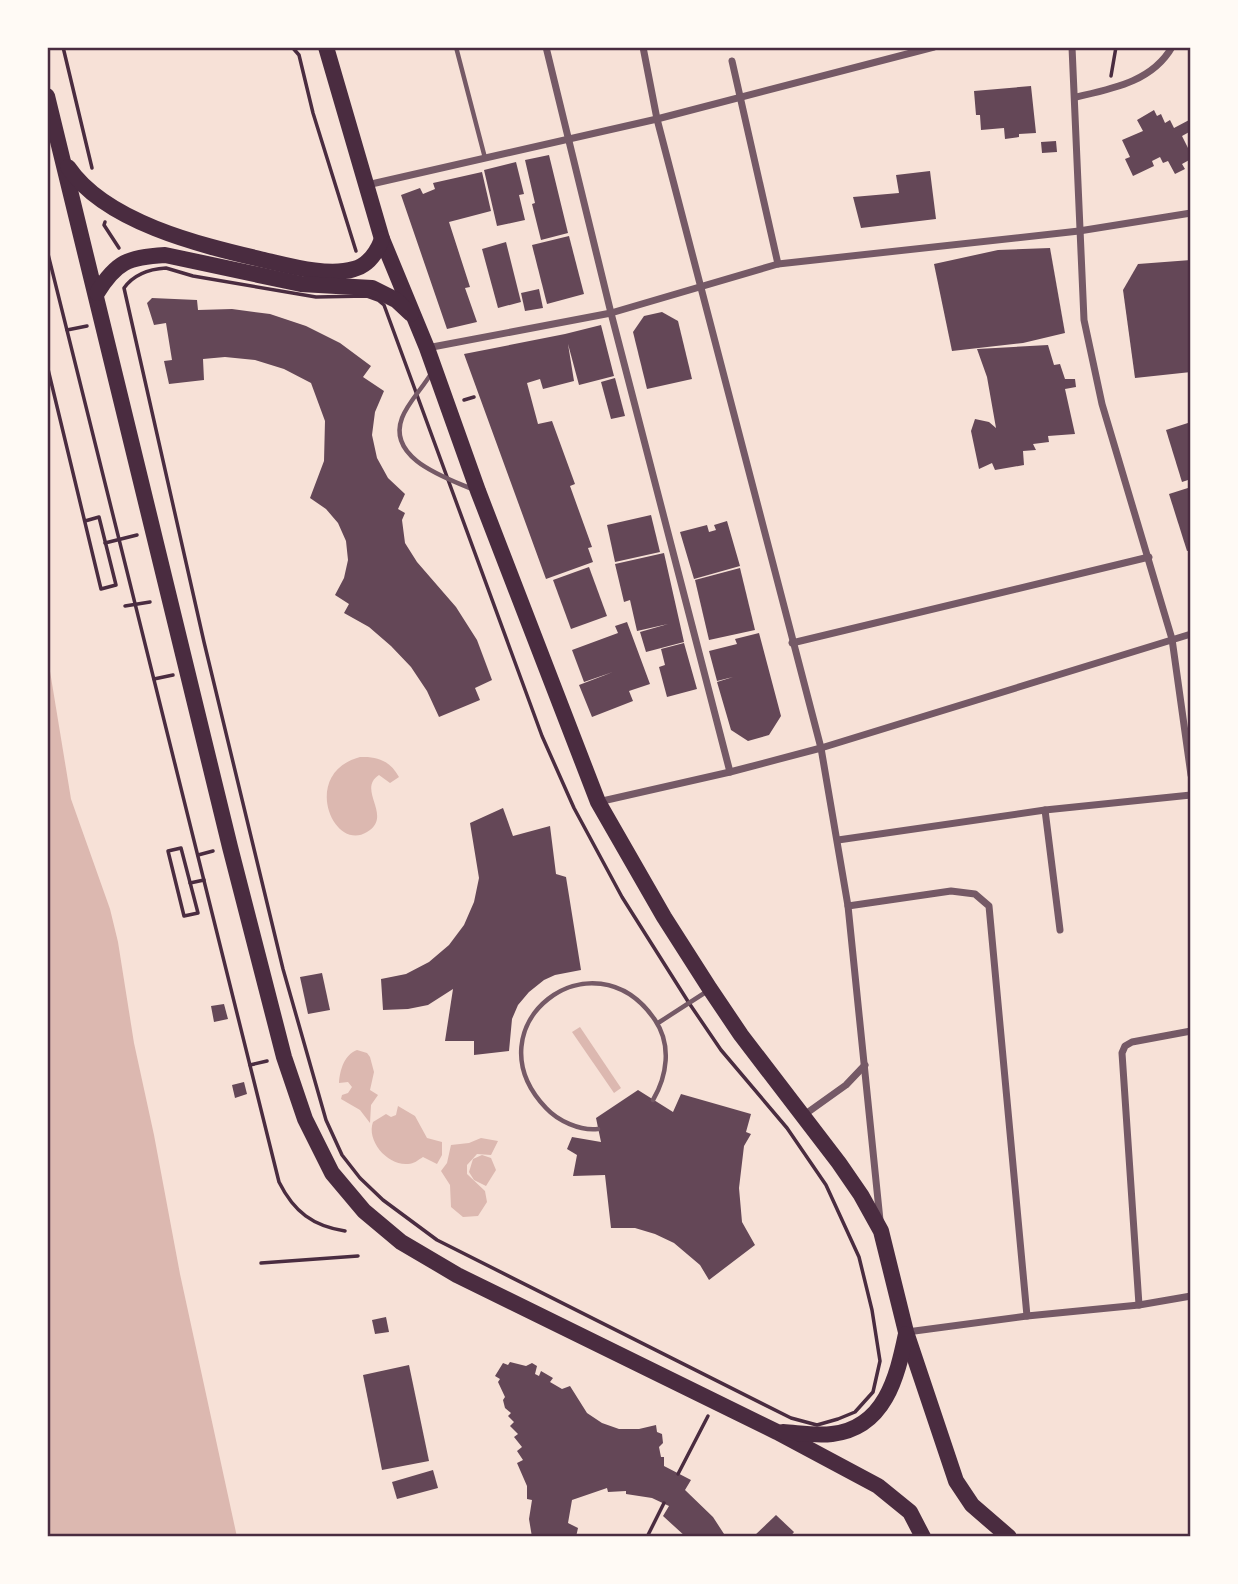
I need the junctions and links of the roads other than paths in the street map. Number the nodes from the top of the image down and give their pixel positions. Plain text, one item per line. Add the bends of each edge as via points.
1 (326, 47) edge
2 (456, 47) edge
3 (546, 47) edge
4 (643, 47) edge
5 (934, 47) edge
6 (1072, 47) edge
7 (1172, 47) edge
8 (732, 61) dead end
9 (47, 96) edge
10 (739, 97) junction
11 (1076, 97) junction
12 (657, 120) junction
13 (568, 140) junction
14 (485, 158) junction
15 (62, 159) junction
16 (366, 185) junction
17 (1191, 213) edge
18 (1079, 231) junction
19 (382, 239) junction
20 (778, 264) junction
21 (700, 287) junction
22 (97, 293) junction
23 (611, 313) junction
24 (415, 319) junction
25 (427, 348) junction
26 (434, 368) junction
27 (478, 491) junction
28 (1149, 557) junction
29 (1191, 634) edge
30 (1172, 639) junction
31 (792, 643) junction
32 (821, 748) junction
33 (730, 772) junction
34 (1191, 775) edge
35 (1191, 795) edge
36 (598, 802) junction
37 (1045, 810) junction
38 (838, 840) junction
39 (848, 906) junction
40 (1060, 930) dead end
41 (710, 989) junction
42 (658, 1024) junction
43 (1191, 1031) edge
44 (865, 1065) junction
45 (653, 1100) dead end
46 (803, 1116) junction
47 (598, 1129) dead end
48 (881, 1231) junction
49 (1191, 1296) edge
50 (1139, 1305) junction
51 (1027, 1316) junction
52 (906, 1332) junction
53 (777, 1432) junction
54 (923, 1537) edge
55 (1009, 1537) edge

1 - 16 main road
2 - 14 lane
3 - 13 street
4 - 12 street
5 - 10 street
6 - 11 street
7 - 11 street via 1147,74
8 - 10 street
9 - 15 main road
10 - 12 street
10 - 20 street
11 - 18 street
12 - 13 street
12 - 21 street
13 - 14 street
13 - 23 street
14 - 16 street
15 - 19 main road via 86,188 107,203 196,244 300,268 353,270 372,258
15 - 22 main road
16 - 19 main road
17 - 18 street
18 - 20 street
18 - 28 street via 1089,344 1102,404
19 - 24 main road
20 - 21 street
21 - 23 street
21 - 31 street
22 - 24 main road via 111,271 125,263 165,255 301,284 372,288 396,300
22 - 53 main road via 284,1057 305,1119 332,1173 364,1211 401,1242 457,1275
23 - 25 street
23 - 33 street
24 - 25 main road
25 - 26 main road
26 - 27 main road
26 - 27 lane via 407,408 400,434 408,455
27 - 36 main road
28 - 30 street
28 - 31 street
29 - 30 street
30 - 32 street
30 - 34 street
31 - 32 street
32 - 33 street
32 - 38 street
33 - 36 street
35 - 37 street
36 - 41 main road
37 - 38 street
37 - 40 street
38 - 39 street
39 - 44 street
39 - 51 street via 951,891 975,894 989,906
41 - 42 lane
41 - 46 main road
42 - 45 lane via 666,1048 666,1071
42 - 47 lane via 635,997 594,982 571,985 551,995 529,1020 520,1052 533,1095 571,1125
43 - 50 street via 1132,1042 1122,1053
44 - 46 street
44 - 48 street
46 - 48 main road
48 - 52 main road
49 - 50 street
50 - 51 street
51 - 52 street
52 - 53 main road via 894,1383 887,1398 865,1420 831,1434
52 - 55 main road via 956,1480 972,1505
53 - 54 main road via 878,1486 910,1512

